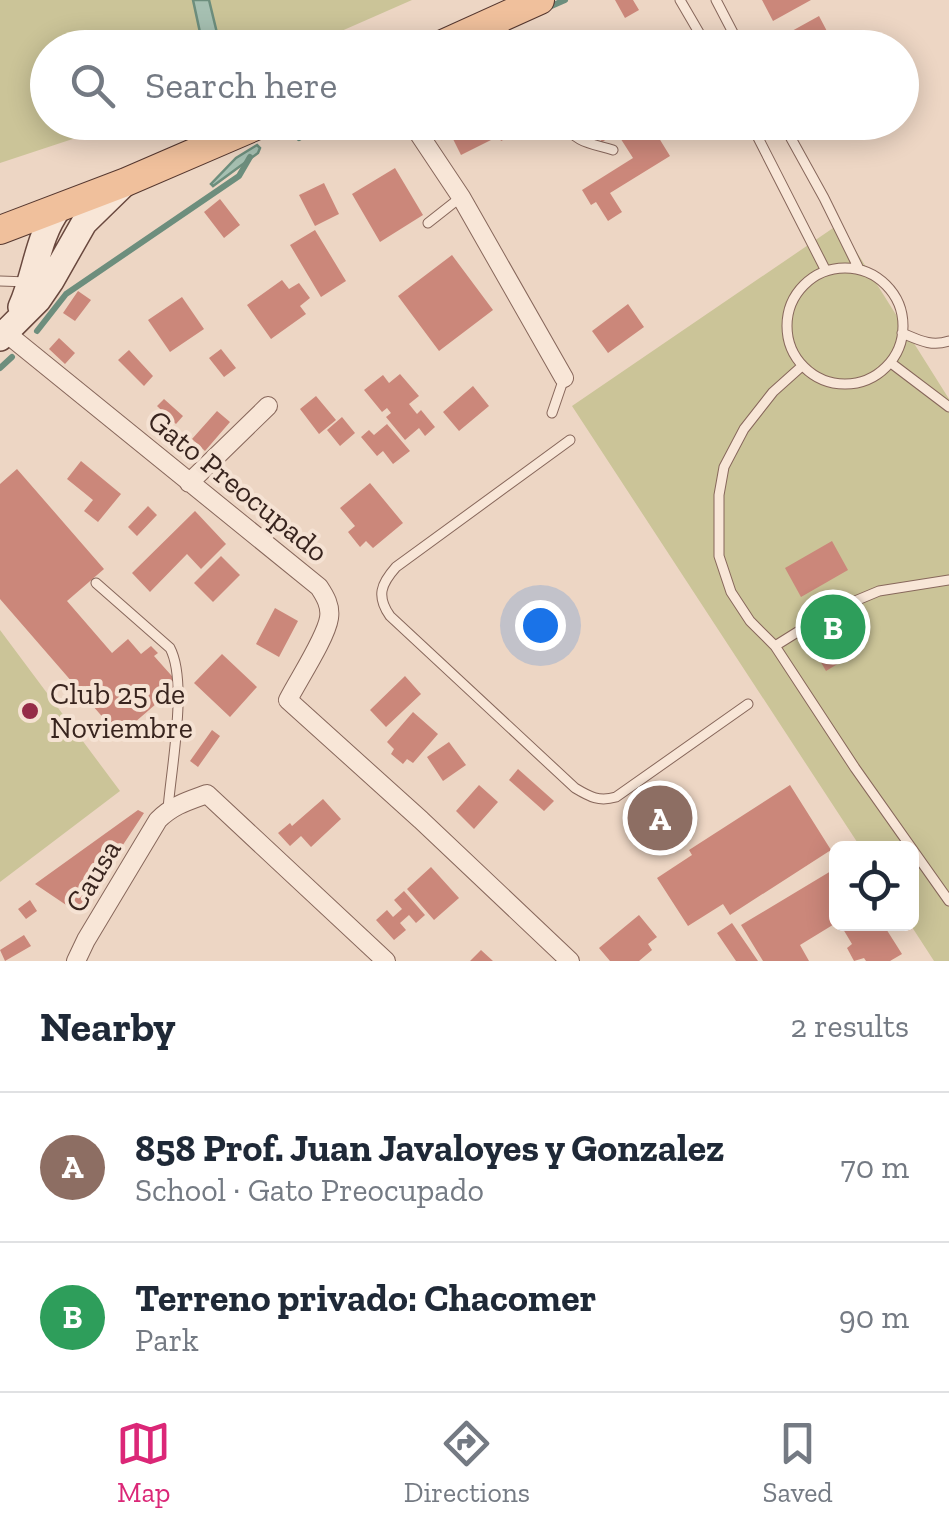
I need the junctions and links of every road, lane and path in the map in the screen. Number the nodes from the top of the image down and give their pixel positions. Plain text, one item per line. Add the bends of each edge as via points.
1 (540, 0) edge
2 (680, 0) edge
3 (716, 0) edge
4 (497, 19) junction
5 (473, 30) edge
6 (503, 30) edge
7 (698, 30) edge
8 (732, 30) edge
9 (223, 140) edge
10 (423, 140) edge
11 (580, 140) edge
12 (759, 140) edge
13 (792, 140) edge
14 (613, 150) dead end
15 (126, 182) junction
16 (461, 198) junction
17 (59, 208) junction
18 (428, 223) dead end
19 (0, 230) edge
20 (859, 269) junction
21 (826, 270) junction
22 (0, 282) edge
23 (31, 282) junction
24 (7, 332) edge
25 (902, 333) junction
26 (949, 341) edge
27 (891, 363) junction
28 (802, 366) junction
29 (564, 378) joint
30 (268, 406) dead end
31 (949, 407) edge
32 (552, 413) dead end
33 (570, 440) dead end
34 (189, 483) junction
35 (949, 580) edge
36 (96, 583) dead end
37 (775, 646) junction
38 (748, 704) dead end
39 (163, 815) junction
40 (945, 886) edge
41 (949, 901) edge
42 (365, 954) edge
43 (76, 961) edge
44 (386, 961) edge
45 (570, 961) edge

1 - 4 main road
2 - 7 lane
3 - 8 lane
4 - 5 main road
4 - 6 lane
9 - 15 main road
10 - 16 street
11 - 14 lane
12 - 21 lane
13 - 20 lane
15 - 17 main road
15 - 24 main road via 84,222 38,300
16 - 18 lane
16 - 29 street
17 - 19 main road
17 - 23 main road via 37,251
20 - 21 lane
20 - 25 lane via 887,286 902,316
21 - 28 lane via 790,304 787,336
22 - 23 lane
23 - 24 main road
24 - 34 street, Gato Preocupado
25 - 26 lane via 927,344
25 - 27 lane
27 - 28 lane via 847,385 823,381
27 - 31 lane
28 - 37 lane via 744,429 724,467 719,495 719,556 730,592
29 - 32 lane
30 - 34 street
33 - 38 lane via 396,567 381,590 390,616 590,797 616,797
34 - 45 street, Gato Preocupado via 319,586 328,601 323,635 288,700
35 - 37 lane via 880,591 831,611
36 - 39 lane via 174,656 177,690
37 - 40 lane via 855,768
39 - 42 street via 207,794
39 - 43 street, Causa
40 - 41 lane
42 - 44 street

